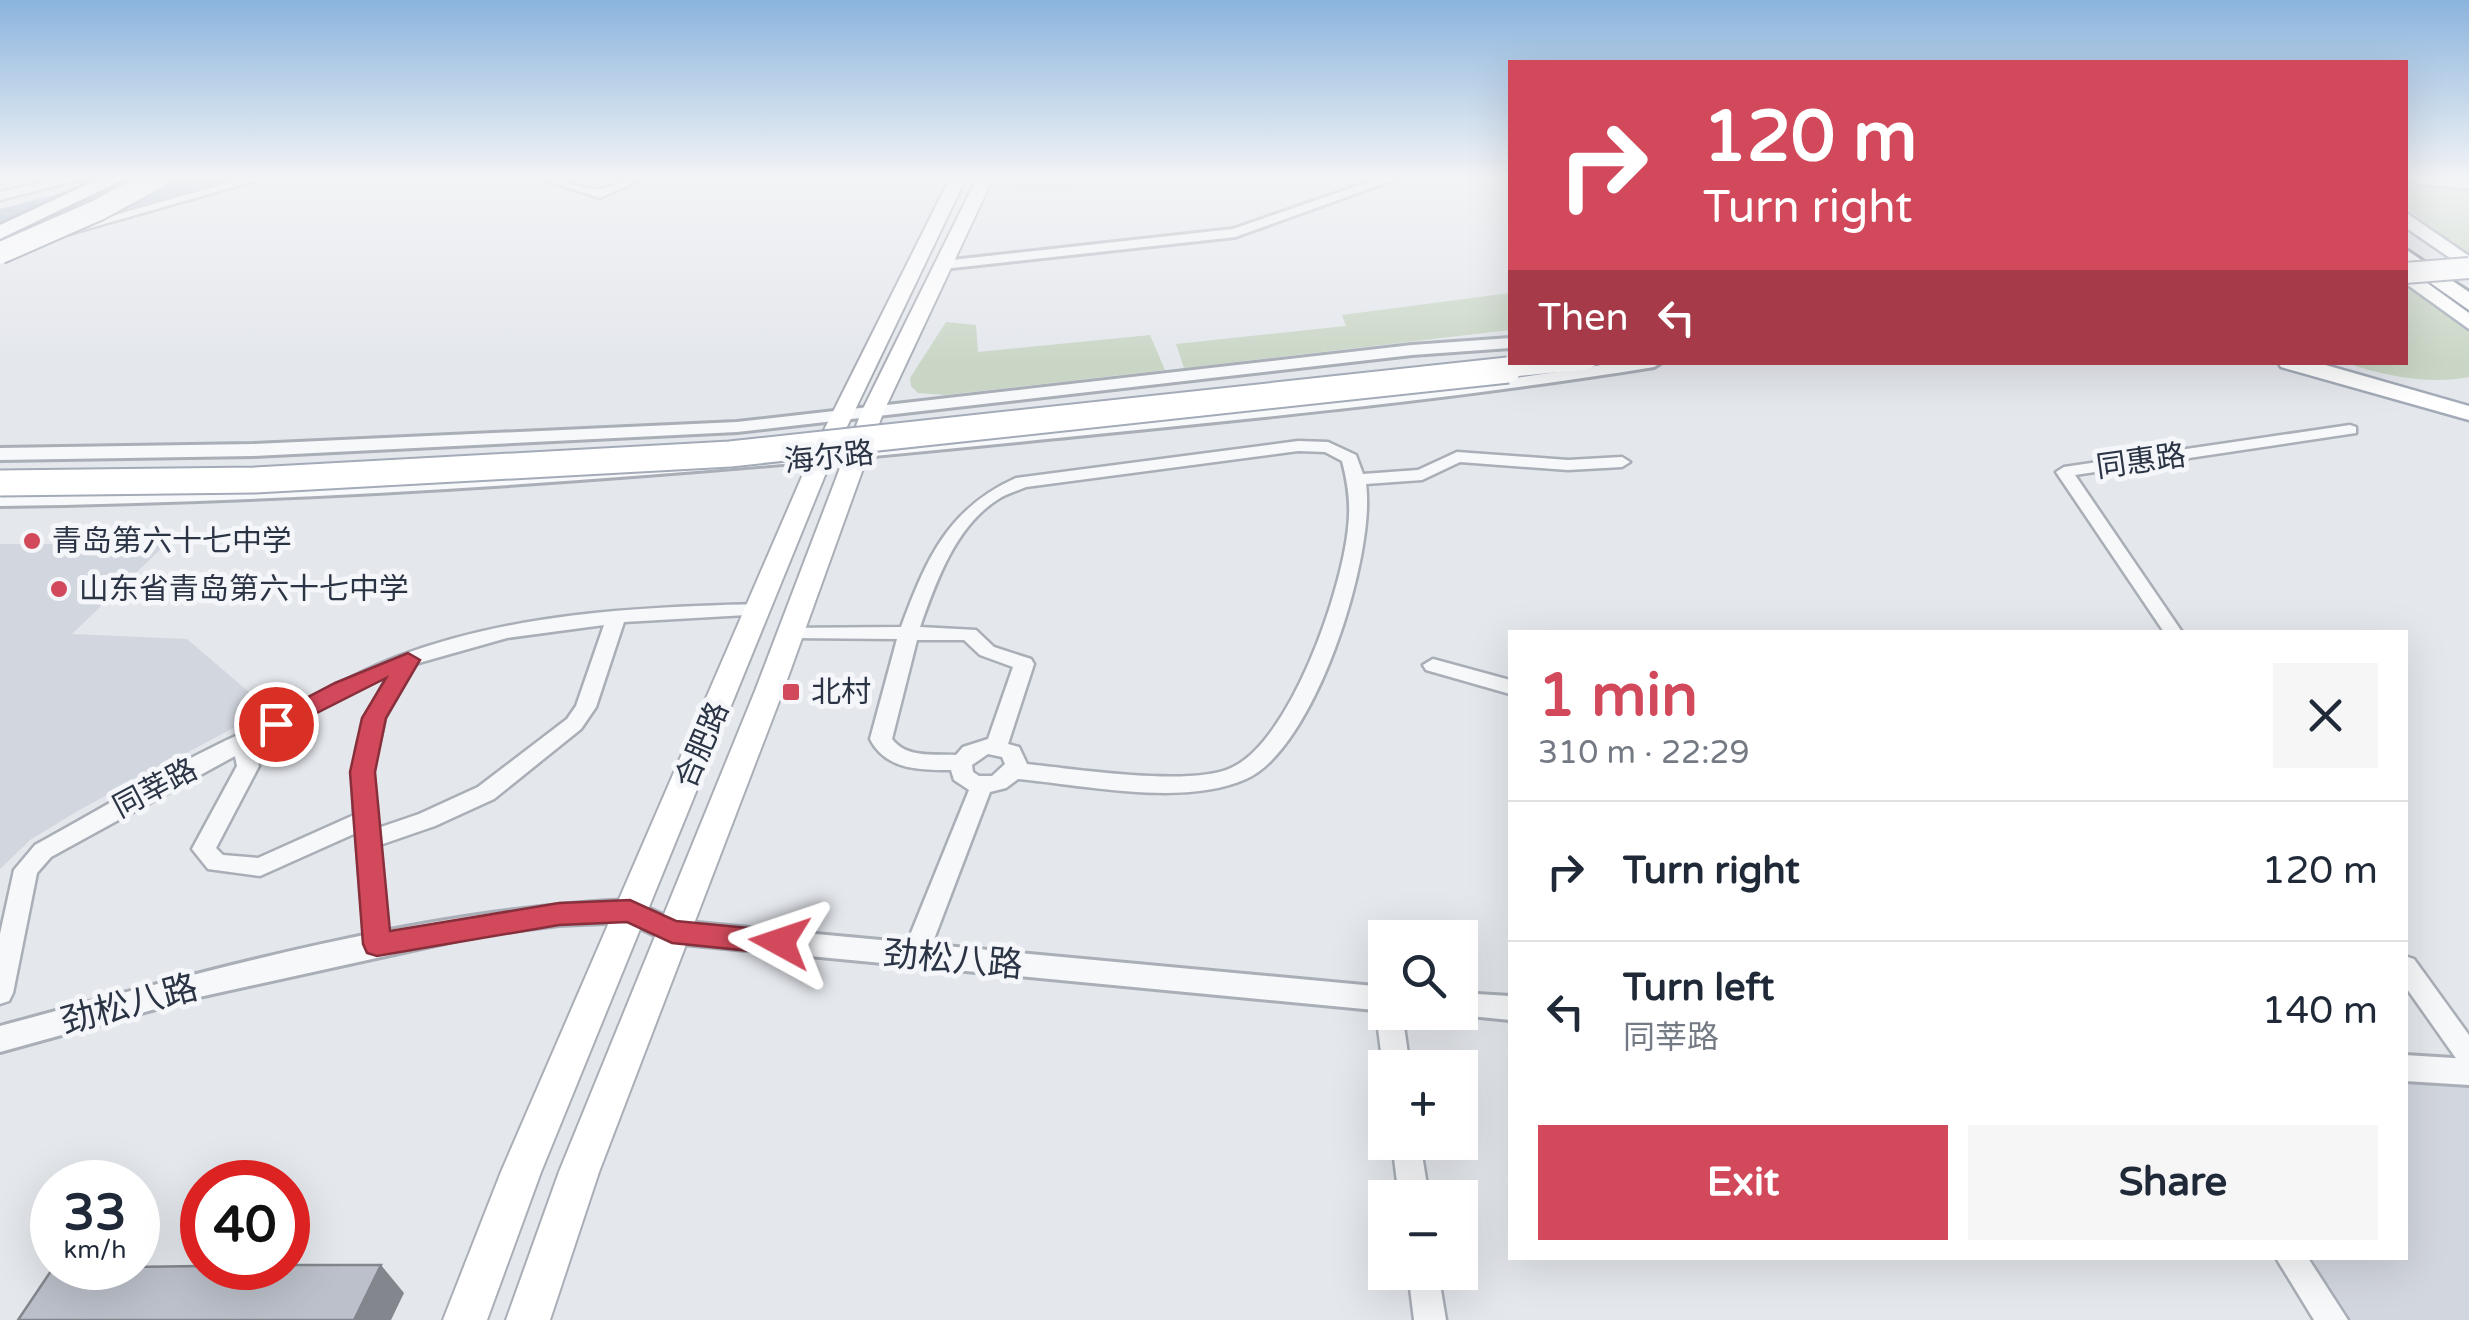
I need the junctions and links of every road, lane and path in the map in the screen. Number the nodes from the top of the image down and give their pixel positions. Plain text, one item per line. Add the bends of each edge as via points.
1 (928, 240) edge
2 (956, 240) edge
3 (1112, 240) edge
4 (1181, 240) edge
5 (2410, 240) edge
6 (2434, 240) edge
7 (954, 243) junction
8 (2469, 249) edge
9 (2408, 255) edge
10 (2408, 257) edge
11 (943, 265) junction
12 (2469, 266) edge
13 (2408, 273) edge
14 (2408, 275) edge
15 (2469, 284) edge
16 (2469, 304) edge
17 (2469, 323) edge
18 (1508, 343) edge
19 (1501, 361) edge
20 (1637, 365) edge
21 (2300, 365) edge
22 (2336, 365) edge
23 (2469, 388) edge
24 (872, 413) junction
25 (2469, 413) edge
26 (840, 417) junction
27 (2350, 430) dead end
28 (0, 454) edge
29 (856, 454) junction
30 (821, 458) junction
31 (1622, 462) dead end
32 (0, 465) edge
33 (1358, 480) junction
34 (0, 483) edge
35 (0, 500) edge
36 (759, 610) junction
37 (616, 617) junction
38 (2172, 630) edge
39 (792, 632) junction
40 (906, 634) junction
41 (408, 660) junction
42 (1433, 666) dead end
43 (1508, 686) edge
44 (243, 741) junction
45 (996, 746) junction
46 (961, 763) junction
47 (1014, 771) junction
48 (982, 785) junction
49 (367, 829) junction
50 (630, 911) junction
51 (672, 932) junction
52 (377, 944) junction
53 (915, 955) junction
54 (2408, 970) edge
55 (0, 993) edge
56 (1368, 998) edge
57 (1478, 1006) edge
58 (1508, 1008) edge
59 (0, 1039) edge
60 (2469, 1056) edge
61 (2408, 1068) edge
62 (2469, 1072) edge
63 (2292, 1260) edge
64 (1426, 1290) edge
65 (465, 1320) edge
66 (528, 1320) edge
67 (1430, 1320) edge
68 (2332, 1320) edge

1 - 26 main road, 合肥路
2 - 7 main road, 合肥路
3 - 7 street via 989,252
4 - 11 street
5 - 15 highway
6 - 12 main road
7 - 11 main road, 合肥路
8 - 9 main road
10 - 16 highway
11 - 24 main road, 合肥路
12 - 13 main road, bridge
14 - 17 main road
18 - 24 street, 海尔路
19 - 32 main road, 海尔路 via 813,430 558,448 295,462
19 - 34 main road, 海尔路, bridge via 730,454 275,479
20 - 29 street, 海尔路 via 1520,386
21 - 25 main road
22 - 23 main road via 2400,385
24 - 26 street, 海尔路
24 - 29 main road, 合肥路
26 - 28 street, 海尔路 via 253,450
26 - 30 main road, 合肥路
27 - 38 street, 同惠路 via 2064,472
29 - 30 street, 海尔路
29 - 39 main road, 合肥路
30 - 35 street, 海尔路 via 278,493
30 - 36 main road, 合肥路
31 - 33 street via 1568,466 1457,457 1422,476
33 - 40 street via 1343,453 1316,446 1006,486 976,508 952,540 926,580
33 - 47 street via 1355,560 1333,628 1282,735 1264,758 1239,774 1195,783
36 - 37 street, 同莘路
36 - 50 main road, 合肥路
37 - 41 street, 同莘路 via 505,632
37 - 49 street via 574,724 486,792 428,820
39 - 40 street
39 - 51 main road, 合肥路
40 - 45 street via 969,634 988,652 1024,664
40 - 46 street via 883,748 908,759
41 - 44 street, 同莘路
41 - 49 street via 366,741
42 - 43 street
44 - 49 street via 248,766 204,849 216,862 248,868 275,863
44 - 55 street, 同莘路 via 60,838 29,864
45 - 46 street via 979,748
45 - 47 street via 1015,758
46 - 48 street via 966,780
47 - 48 street
48 - 53 street
49 - 52 street
50 - 51 street, 劲松八路
50 - 52 street, 劲松八路 via 539,916
50 - 65 main road, 合肥路
51 - 53 street, 劲松八路
51 - 66 main road, 合肥路
52 - 59 street, 劲松八路
53 - 56 street, 劲松八路
54 - 60 street
57 - 58 street
61 - 62 street
63 - 68 street
64 - 67 street

